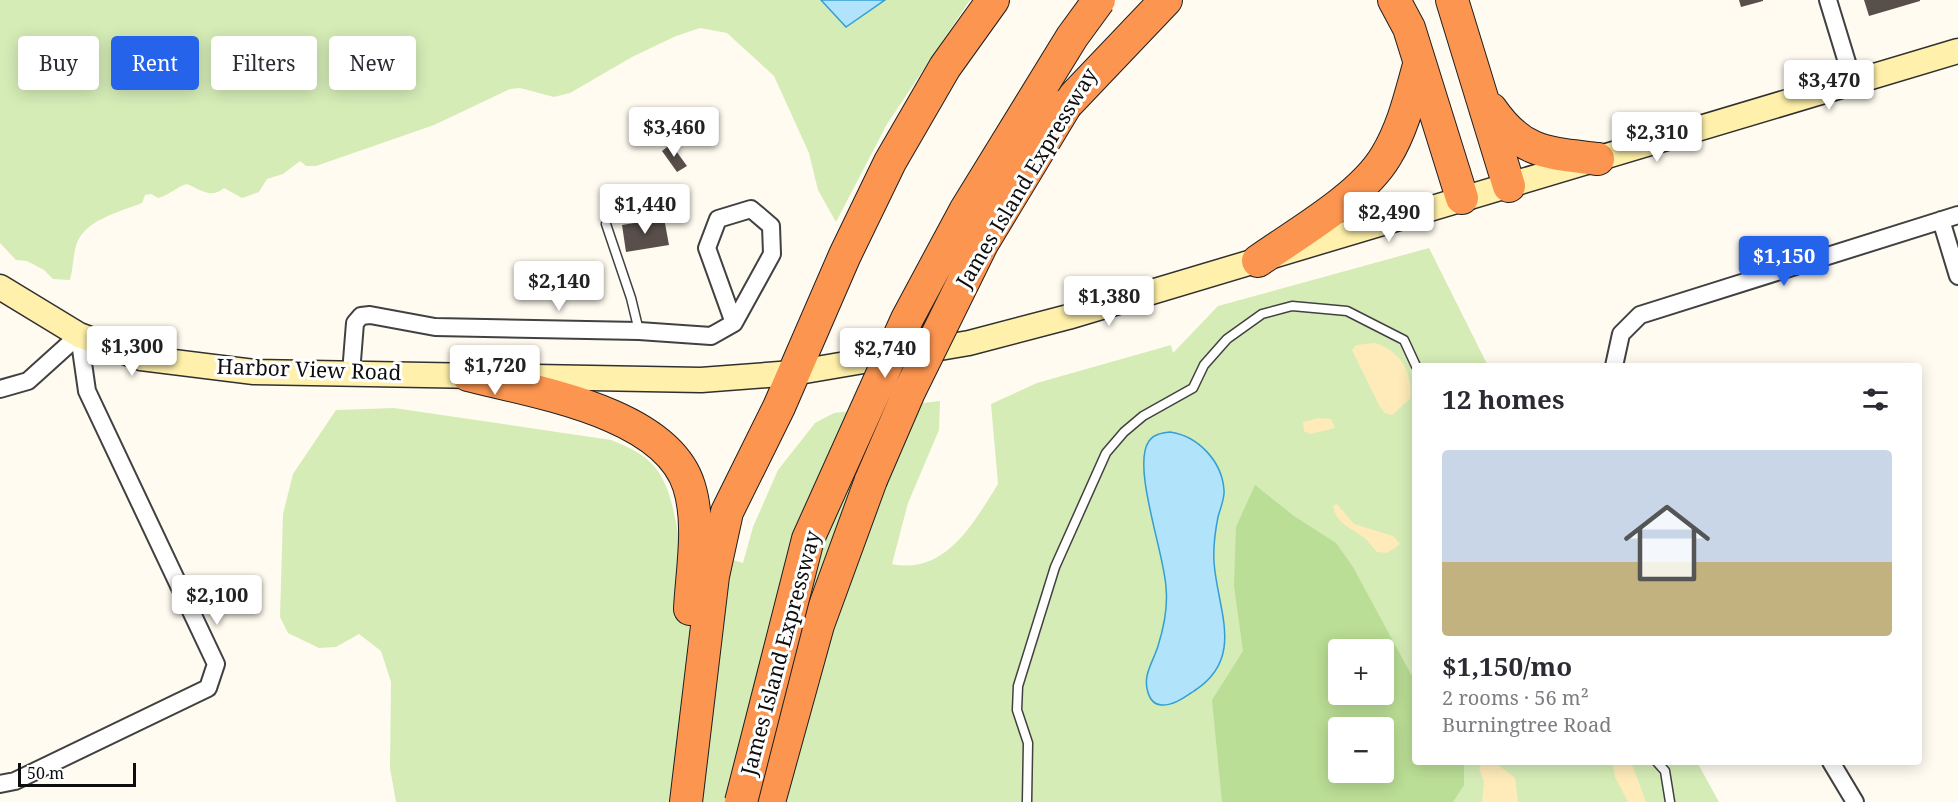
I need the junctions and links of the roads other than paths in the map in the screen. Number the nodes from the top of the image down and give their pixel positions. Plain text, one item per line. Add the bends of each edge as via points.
1 (993, 0) edge
2 (1099, 0) edge
3 (1138, 0) edge
4 (1166, 0) edge
5 (1394, 0) edge
6 (1452, 0) edge
7 (1828, 0) edge
8 (1958, 51) edge
9 (1419, 65) junction
10 (1853, 81) junction
11 (1482, 96) junction
12 (1066, 105) junction
13 (1598, 159) junction
14 (1509, 186) junction
15 (1462, 198) junction
16 (1958, 215) edge
17 (1941, 220) junction
18 (606, 224) dead end
19 (1258, 261) junction
20 (1958, 276) edge
21 (0, 288) edge
22 (734, 323) junction
23 (639, 331) junction
24 (79, 335) junction
25 (1415, 363) edge
26 (1615, 363) edge
27 (351, 373) junction
28 (793, 373) junction
29 (468, 375) junction
30 (0, 389) edge
31 (707, 530) junction
32 (1660, 765) edge
33 (1833, 765) edge
34 (0, 784) edge
35 (687, 792) edge
36 (741, 802) edge
37 (769, 802) edge
38 (1027, 802) edge
39 (1670, 802) edge
40 (1855, 802) edge

1 - 28 highway via 945,68 890,162
2 - 36 highway, James Island Expressway, bridge via 965,211 908,319 808,539
3 - 12 highway, James Island Expressway
4 - 12 highway
5 - 9 highway via 1409,27
6 - 11 highway
7 - 10 street
8 - 10 main road, Harbor View Road
9 - 15 highway
9 - 19 highway via 1405,118 1385,158 1350,196
10 - 13 main road, Harbor View Road
11 - 13 highway via 1517,140 1548,153
11 - 14 highway
12 - 37 highway, James Island Expressway, bridge via 982,244 874,473 818,625
13 - 14 main road, Harbor View Road
14 - 15 main road, Harbor View Road
15 - 19 main road, Harbor View Road
16 - 17 street
17 - 20 street
17 - 26 street via 1640,315 1621,334
18 - 23 lane
19 - 28 main road, Harbor View Road via 969,343
21 - 24 main road, Harbor View Road
22 - 22 street via 707,248 718,219 751,209 771,226 772,254
22 - 23 street via 711,336
23 - 27 street via 435,327 361,316 355,323
24 - 27 main road, Harbor View Road via 141,358 255,372
24 - 30 street via 28,381
24 - 34 street via 87,391 216,664 208,688 15,781
25 - 38 lane via 1404,340 1347,312 1292,306 1262,314 1227,339 1204,365 1193,388 1124,432 1106,453 1054,567 1018,686 1017,710 1028,743
27 - 29 main road, Harbor View Road
28 - 29 main road, Harbor View Road via 701,380
28 - 31 highway via 745,473
29 - 31 highway via 588,406 650,435 679,463
31 - 35 highway
32 - 39 lane via 1665,771
33 - 40 street

